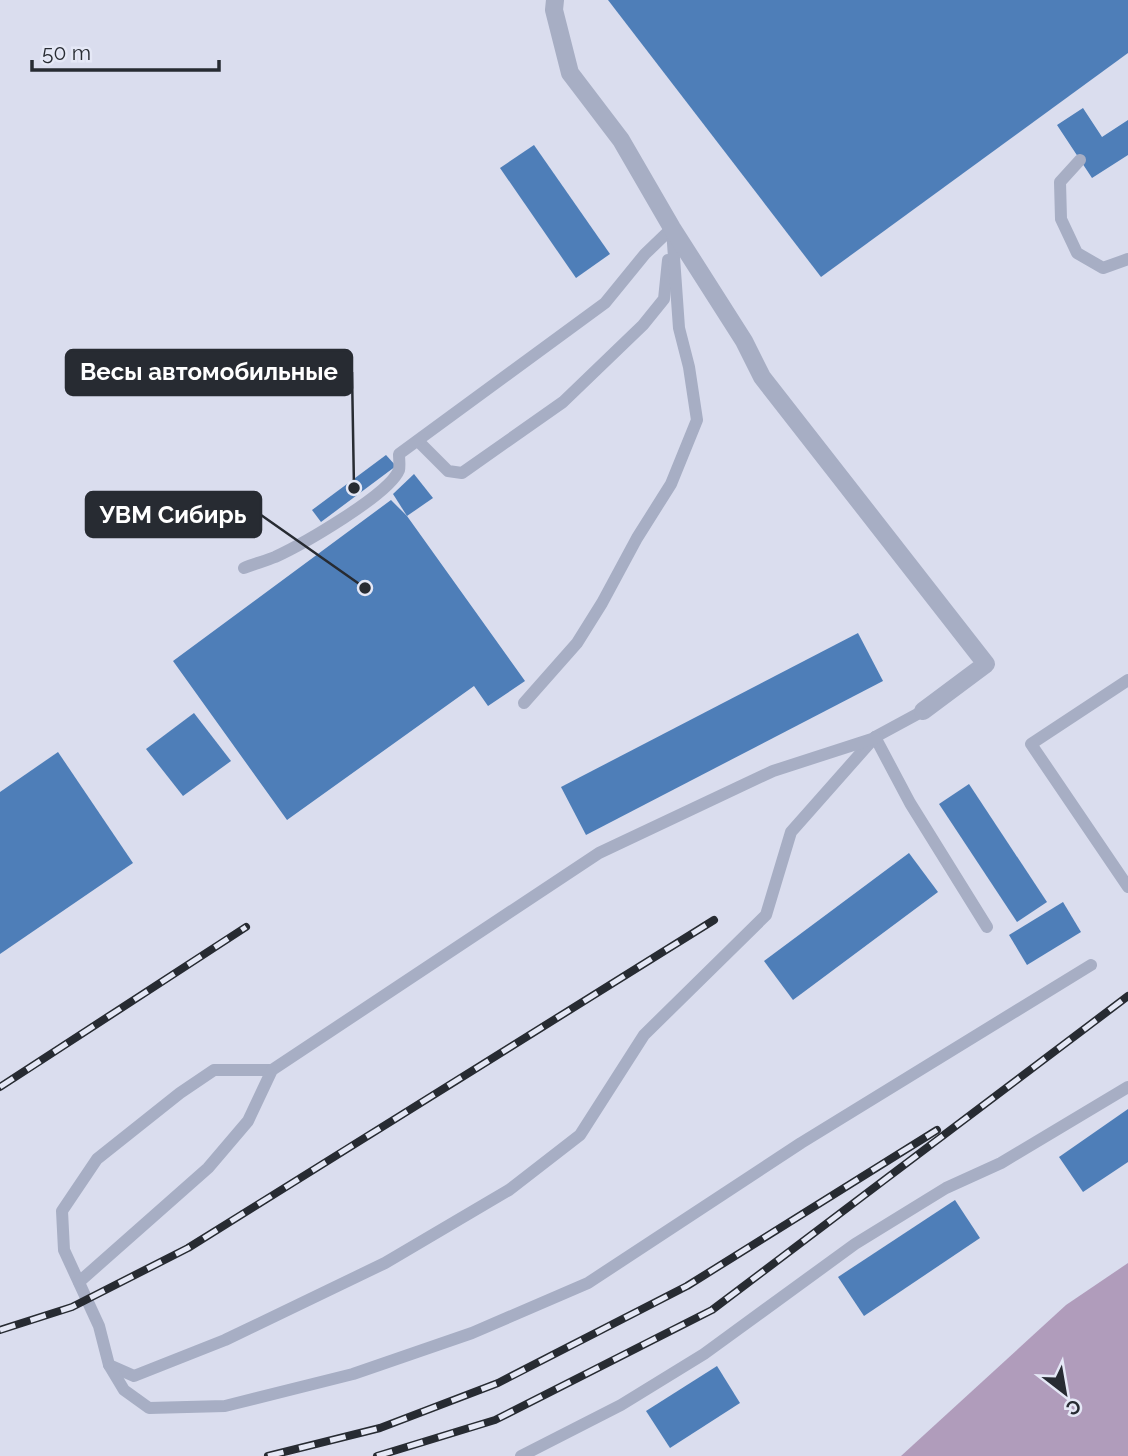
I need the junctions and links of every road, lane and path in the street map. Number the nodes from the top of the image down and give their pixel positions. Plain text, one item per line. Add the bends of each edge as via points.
1 (555, 0) edge
2 (1080, 160) dead end
3 (671, 228) junction
4 (1128, 259) edge
5 (418, 441) junction
6 (244, 568) dead end
7 (1128, 680) edge
8 (524, 703) dead end
9 (923, 711) joint
10 (875, 737) junction
11 (1127, 883) edge
12 (988, 927) dead end
13 (1091, 965) dead end
14 (272, 1070) junction
15 (1128, 1087) edge
16 (79, 1282) junction
17 (108, 1365) junction
18 (521, 1456) edge

1 - 3 street via 570,73 621,140
2 - 4 lane via 1060,182 1061,219 1077,253 1103,268
3 - 5 lane via 605,303
3 - 5 lane via 664,299 563,402 463,473 448,471
3 - 8 lane via 679,328 697,420 671,484 602,603 577,643
3 - 9 street via 762,377 986,664
5 - 6 lane via 399,454 399,469 392,480 352,512 276,556
7 - 11 lane via 1031,744
9 - 10 lane
10 - 12 lane via 910,803
10 - 14 lane via 773,771 599,853
10 - 17 lane via 791,832 766,915 644,1035 580,1135 509,1190 373,1269 225,1340 134,1376
13 - 17 lane via 801,1143 588,1283 472,1333 352,1374 225,1406 149,1408 124,1390
14 - 16 lane via 248,1121 208,1168
14 - 16 lane via 214,1070 97,1159 62,1211 64,1250
15 - 18 lane via 855,1244 692,1362
16 - 17 lane via 99,1326

